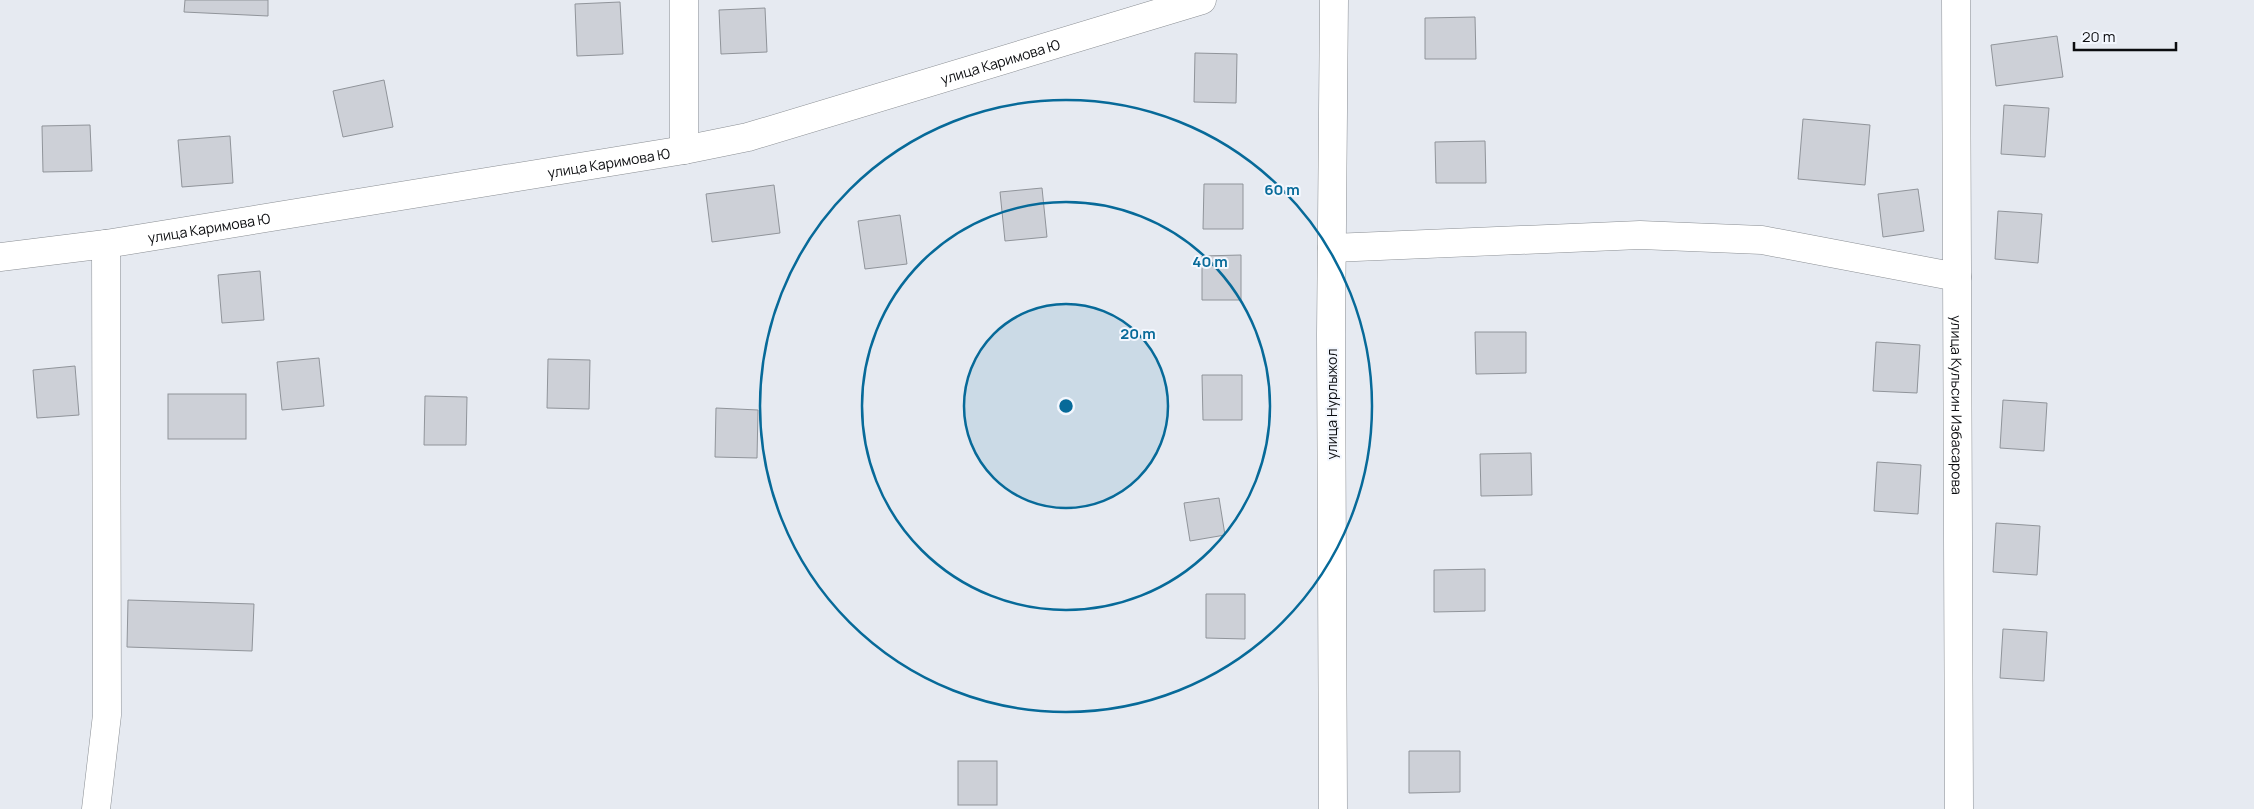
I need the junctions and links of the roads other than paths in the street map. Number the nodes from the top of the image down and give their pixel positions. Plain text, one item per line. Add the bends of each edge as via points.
1 (684, 0) edge
2 (1202, 0) edge
3 (1334, 0) edge
4 (1956, 0) edge
5 (684, 150) junction
6 (106, 244) junction
7 (1332, 248) junction
8 (0, 257) edge
9 (1957, 276) junction
10 (98, 797) edge
11 (117, 809) edge
12 (1333, 809) edge
13 (1959, 809) edge

1 - 5 street
2 - 5 street, улица Каримова Ю via 748,137
3 - 7 street, улица Нурлыжол
4 - 9 street, улица Кульсин Избасарова
5 - 6 street, улица Каримова Ю
6 - 8 street, улица Каримова Ю
6 - 10 street via 107,714
7 - 9 street via 1640,235 1762,240
7 - 12 street, улица Нурлыжол
9 - 13 street, улица Кульсин Избасарова
10 - 11 street

